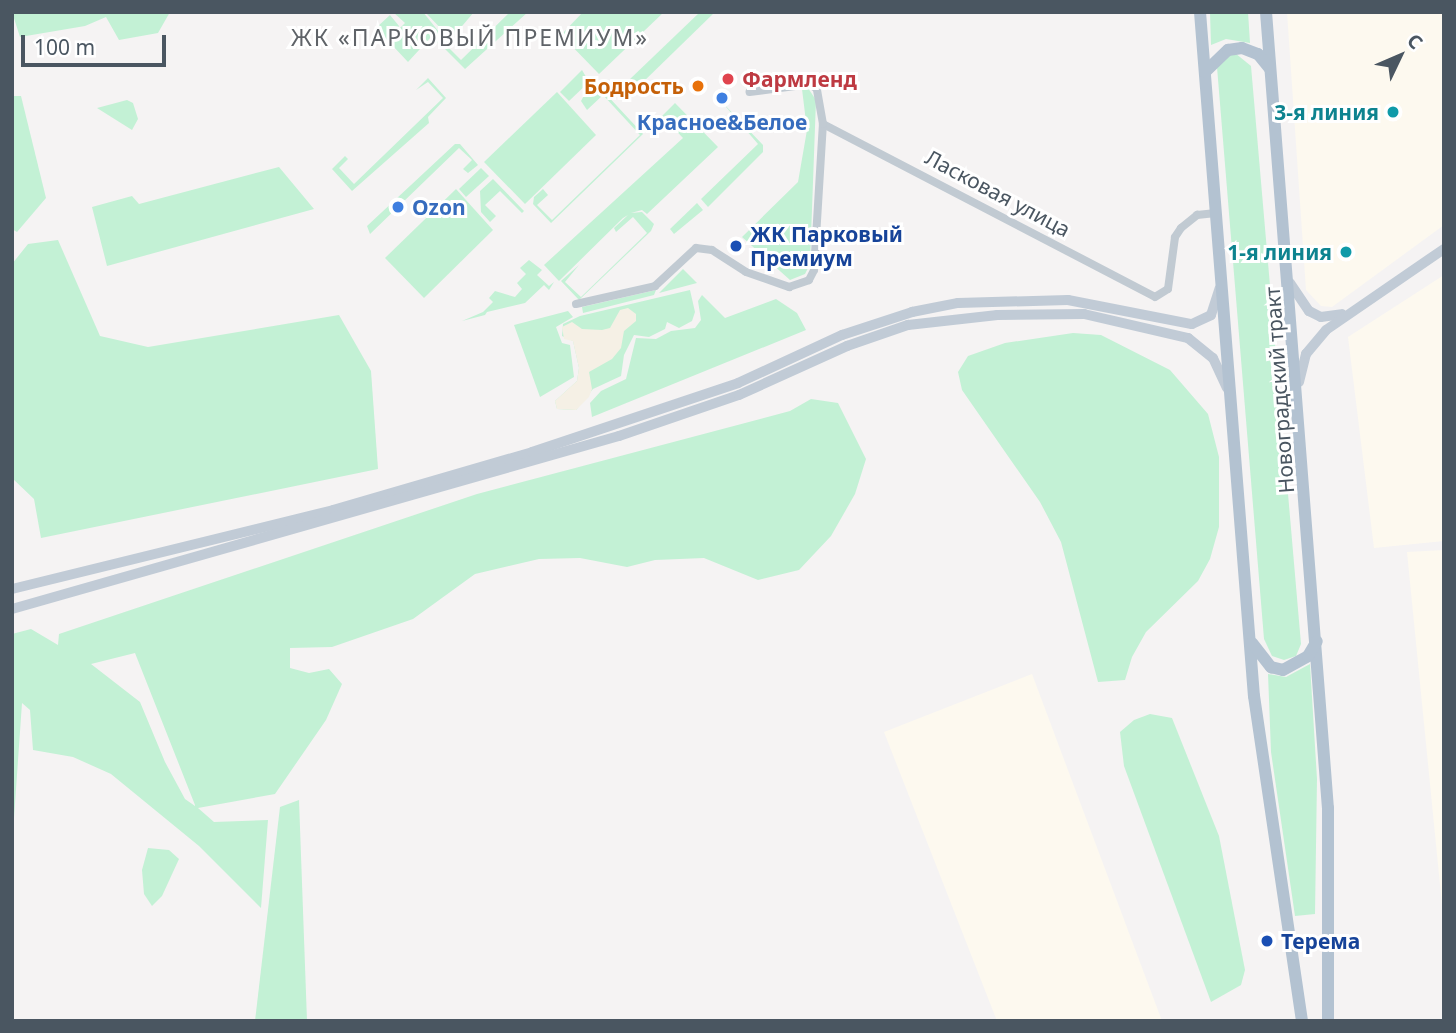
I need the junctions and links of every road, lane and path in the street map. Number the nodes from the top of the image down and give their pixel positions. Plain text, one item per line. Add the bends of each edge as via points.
1 (1200, 12) edge
2 (1266, 12) edge
3 (1271, 69) junction
4 (1205, 72) junction
5 (750, 92) dead end
6 (823, 124) junction
7 (1216, 213) junction
8 (1444, 248) edge
9 (1290, 283) junction
10 (1221, 285) junction
11 (576, 304) dead end
12 (1351, 310) junction
13 (1298, 382) junction
14 (1230, 394) junction
15 (12, 589) edge
16 (12, 609) edge
17 (1250, 638) junction
18 (1317, 640) junction
19 (1302, 1021) edge
20 (1328, 1021) edge

1 - 4 main road
2 - 3 main road, Новоградский тракт
3 - 4 main road via 1258,54 1242,48 1228,50
3 - 9 main road, Новоградский тракт
4 - 7 main road
5 - 6 street via 810,84 817,89
6 - 7 street, Ласковая улица via 1155,297 1168,289 1175,237 1181,228 1196,215
6 - 11 street via 814,270 809,280 789,287 764,279 705,247 696,248 655,286
7 - 10 main road
8 - 12 main road
9 - 12 main road via 1298,299 1321,317
9 - 13 main road, Новоградский тракт
10 - 14 main road
10 - 15 main road via 1211,315 1192,324 1068,300 958,303 912,312 842,335 738,383 531,452 333,510
12 - 13 main road via 1315,341 1300,367
13 - 18 main road, Новоградский тракт
14 - 16 main road via 1219,366 1193,341 1084,314 997,315 908,325 847,346 739,395 619,436
14 - 17 main road
17 - 18 main road via 1259,656 1283,670 1308,656
17 - 19 main road
18 - 20 main road, Новоградский тракт via 1328,808

